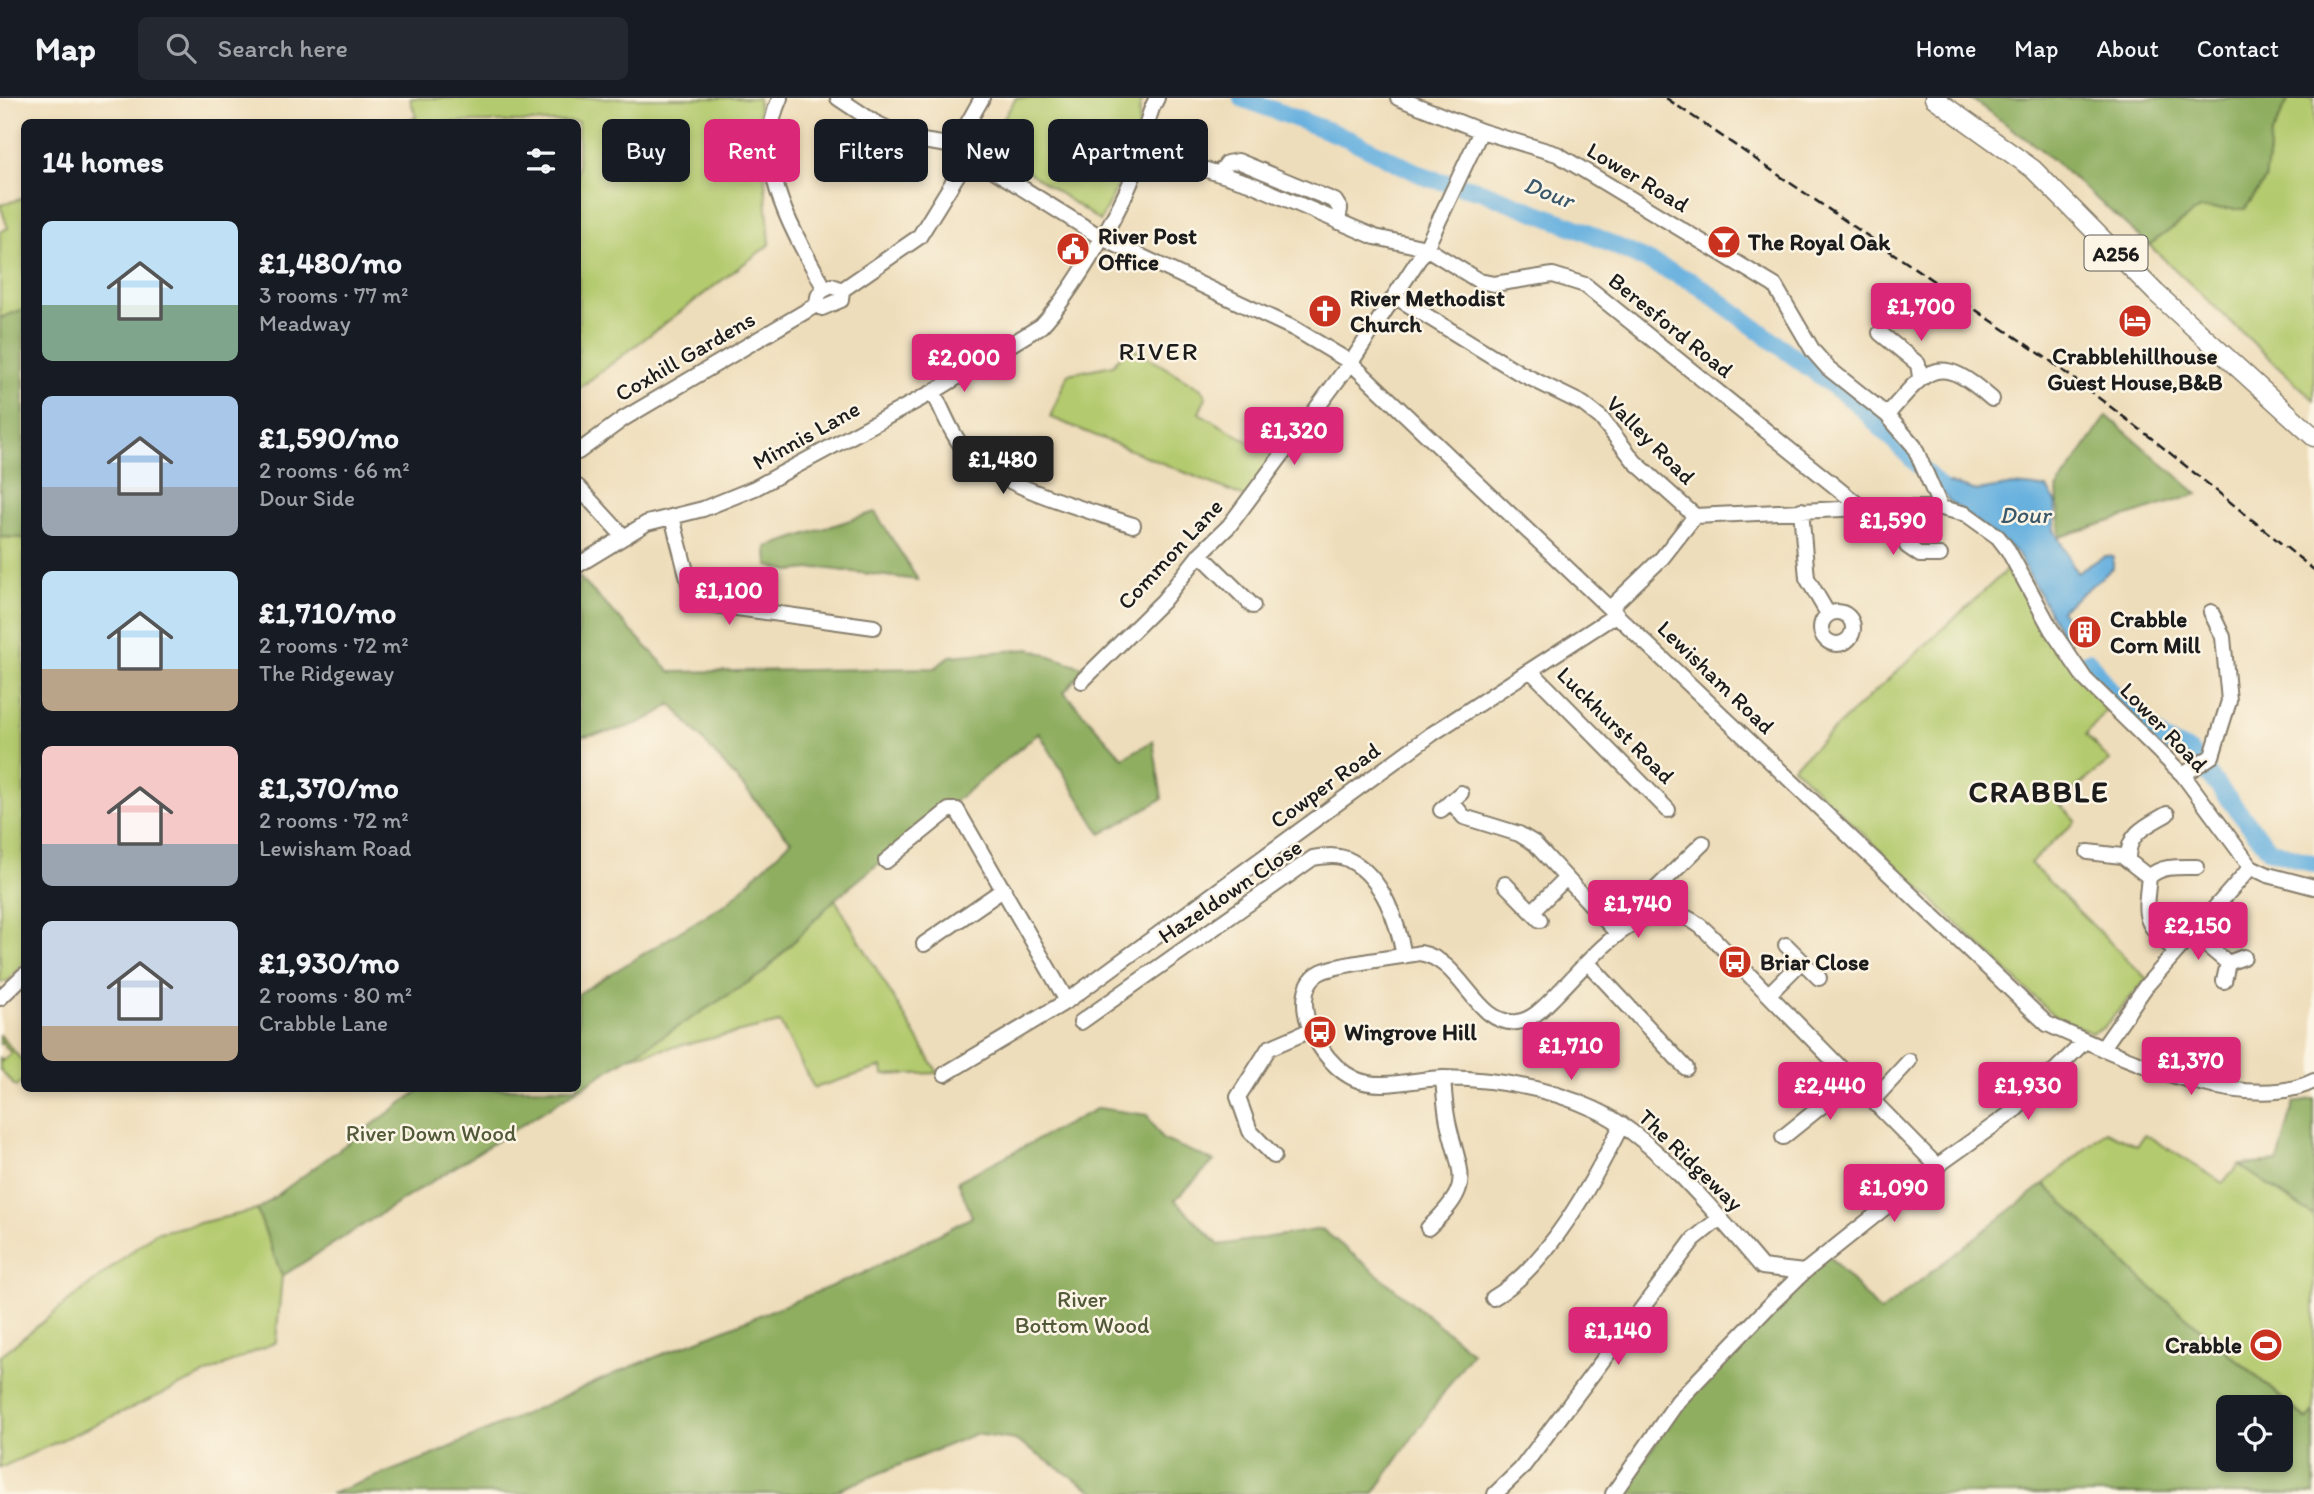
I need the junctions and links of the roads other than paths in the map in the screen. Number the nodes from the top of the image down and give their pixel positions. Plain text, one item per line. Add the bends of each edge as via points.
1 (780, 98) edge
2 (838, 98) edge
3 (982, 98) edge
4 (1157, 98) edge
5 (1398, 98) edge
6 (1934, 98) edge
7 (970, 119) edge
8 (1151, 119) edge
9 (1481, 131) junction
10 (942, 144) edge
11 (1208, 171) edge
12 (1219, 174) junction
13 (953, 182) edge
14 (1011, 182) edge
15 (1129, 182) edge
16 (1338, 222) junction
17 (1101, 238) junction
18 (1426, 248) junction
19 (825, 289) junction
20 (842, 290) junction
21 (1396, 297) junction
22 (818, 304) junction
23 (1880, 332) dead end
24 (1350, 362) junction
25 (1920, 377) junction
26 (933, 391) junction
27 (1992, 399) dead end
28 (1887, 415) junction
29 (2312, 432) edge
30 (581, 450) edge
31 (581, 490) edge
32 (1862, 508) junction
33 (1902, 508) junction
34 (1941, 508) junction
35 (1801, 510) junction
36 (1695, 516) junction
37 (673, 517) junction
38 (1133, 526) dead end
39 (624, 537) junction
40 (1200, 554) junction
41 (1940, 555) dead end
42 (581, 563) edge
43 (1253, 606) dead end
44 (1613, 611) junction
45 (2211, 612) dead end
46 (1828, 614) dead end
47 (866, 623) dead end
48 (1532, 672) junction
49 (1082, 681) dead end
50 (2188, 771) junction
51 (1451, 801) dead end
52 (1668, 810) dead end
53 (2167, 814) dead end
54 (1703, 843) dead end
55 (2088, 852) dead end
56 (2128, 860) junction
57 (886, 861) dead end
58 (2197, 867) dead end
59 (2251, 867) junction
60 (2149, 877) junction
61 (1566, 878) junction
62 (1505, 884) dead end
63 (2314, 887) edge
64 (1004, 889) junction
65 (1656, 915) junction
66 (2192, 933) junction
67 (1618, 934) junction
68 (924, 944) dead end
69 (1786, 945) dead end
70 (2176, 951) junction
71 (1405, 956) junction
72 (2244, 957) dead end
73 (1802, 961) junction
74 (1588, 963) junction
75 (2228, 963) junction
76 (21, 978) edge
77 (1819, 978) dead end
78 (2224, 981) dead end
79 (1769, 995) junction
80 (0, 998) edge
81 (1067, 1002) junction
82 (1081, 1022) dead end
83 (1311, 1030) junction
84 (2085, 1041) junction
85 (2102, 1049) junction
86 (1909, 1061) dead end
87 (1686, 1068) dead end
88 (945, 1074) dead end
89 (1443, 1078) junction
90 (1854, 1080) junction
91 (2314, 1081) edge
92 (1873, 1100) junction
93 (1622, 1124) junction
94 (1783, 1136) dead end
95 (1274, 1156) dead end
96 (1937, 1166) junction
97 (1720, 1218) junction
98 (1428, 1228) dead end
99 (1804, 1272) junction
100 (1493, 1298) dead end
101 (1495, 1494) edge
102 (1613, 1494) edge

1 - 19 street via 771,121 775,179 788,222
2 - 10 street via 909,139
3 - 7 street
4 - 8 street, Minnis Lane
5 - 9 street, Lower Road
6 - 29 main road, A256 via 2033,169 2156,293
9 - 18 street, Common Lane
9 - 28 street, Lower Road via 1557,154 1775,286 1813,351
11 - 12 street, Beresford Road
12 - 16 street, Beresford Road
12 - 16 street via 1227,163 1238,161 1335,201 1340,209
13 - 20 street, Coxhill Gardens via 919,237
14 - 17 street, Lewisham Road
15 - 17 street, Minnis Lane
16 - 18 street, Beresford Road via 1375,237
17 - 24 street, Lewisham Road via 1295,329
17 - 26 street, Minnis Lane via 1055,312 1041,326
18 - 21 street, Common Lane
18 - 32 street, Beresford Road via 1479,281 1494,284 1553,275 1585,285
19 - 20 street
19 - 22 street via 817,297
20 - 22 street, Coxhill Gardens via 836,304 827,308
21 - 24 street, Common Lane
21 - 36 street, Valley Road via 1518,372 1583,404 1601,418 1636,462
22 - 30 street, Coxhill Gardens via 622,419
23 - 25 street via 1918,364
24 - 40 street, Common Lane via 1257,491
24 - 44 street, Lewisham Road
25 - 27 street via 1953,370
25 - 28 street
26 - 37 street, Minnis Lane via 755,488
26 - 38 street via 963,447 974,458 1022,486
28 - 34 street, Lower Road via 1914,446
31 - 39 street
32 - 33 street, Valley Road
32 - 35 street, Valley Road
33 - 34 street, Valley Road
33 - 41 street via 1907,546 1920,555
34 - 50 street, Lower Road via 1966,514 1998,537 2085,679
35 - 36 street, Valley Road
35 - 46 street via 1807,578
36 - 44 street, Cowper Road
37 - 39 street, Minnis Lane via 647,523
37 - 47 street via 688,583 708,604
39 - 42 street, Minnis Lane
40 - 43 street
40 - 49 street, Common Lane via 1163,601
44 - 48 street, Cowper Road
44 - 84 street, Lewisham Road via 2047,1024
45 - 50 street via 2223,637 2229,701 2212,756
48 - 52 street, Luckhurst Road
48 - 81 street, Cowper Road via 1432,734
50 - 59 street, Lower Road
51 - 61 street via 1464,817 1520,834 1534,843
53 - 56 street via 2136,833
54 - 65 street via 1656,889
55 - 56 street
56 - 60 street
57 - 64 street via 953,809 960,813
58 - 60 street via 2174,866
59 - 63 street
59 - 66 street
60 - 70 street via 2146,920
61 - 62 street via 1536,916
61 - 67 street
64 - 68 street
64 - 81 street
65 - 67 street via 1630,923
65 - 79 street via 1687,917 1699,924
66 - 70 street
66 - 75 street
67 - 74 street
69 - 73 street
70 - 85 street
71 - 74 street via 1420,953 1440,959 1487,1012 1517,1022 1538,1012
71 - 82 street, Hazeldown Close via 1396,917 1360,867 1333,856 1313,858
71 - 83 street, The Ridgeway via 1321,972 1307,985 1304,1005
72 - 75 street
73 - 77 street
73 - 79 street
74 - 87 street
75 - 78 street
76 - 80 street
79 - 90 street
81 - 88 street, Cowper Road
83 - 89 street, The Ridgeway via 1323,1051 1355,1079 1373,1083
83 - 95 street via 1269,1048 1238,1097 1250,1131
84 - 85 street, Lewisham Road
84 - 96 street via 2014,1111
85 - 91 street, Lewisham Road via 2229,1089 2286,1092
86 - 92 street
89 - 93 street, The Ridgeway via 1481,1080 1552,1094
89 - 98 street via 1462,1183 1451,1206
90 - 92 street
90 - 94 street
92 - 96 street
93 - 97 street, The Ridgeway
93 - 100 street via 1591,1186 1551,1241 1510,1288
96 - 99 street
97 - 99 street, The Ridgeway via 1762,1268
97 - 101 street via 1694,1239 1521,1469
99 - 102 street via 1678,1401

